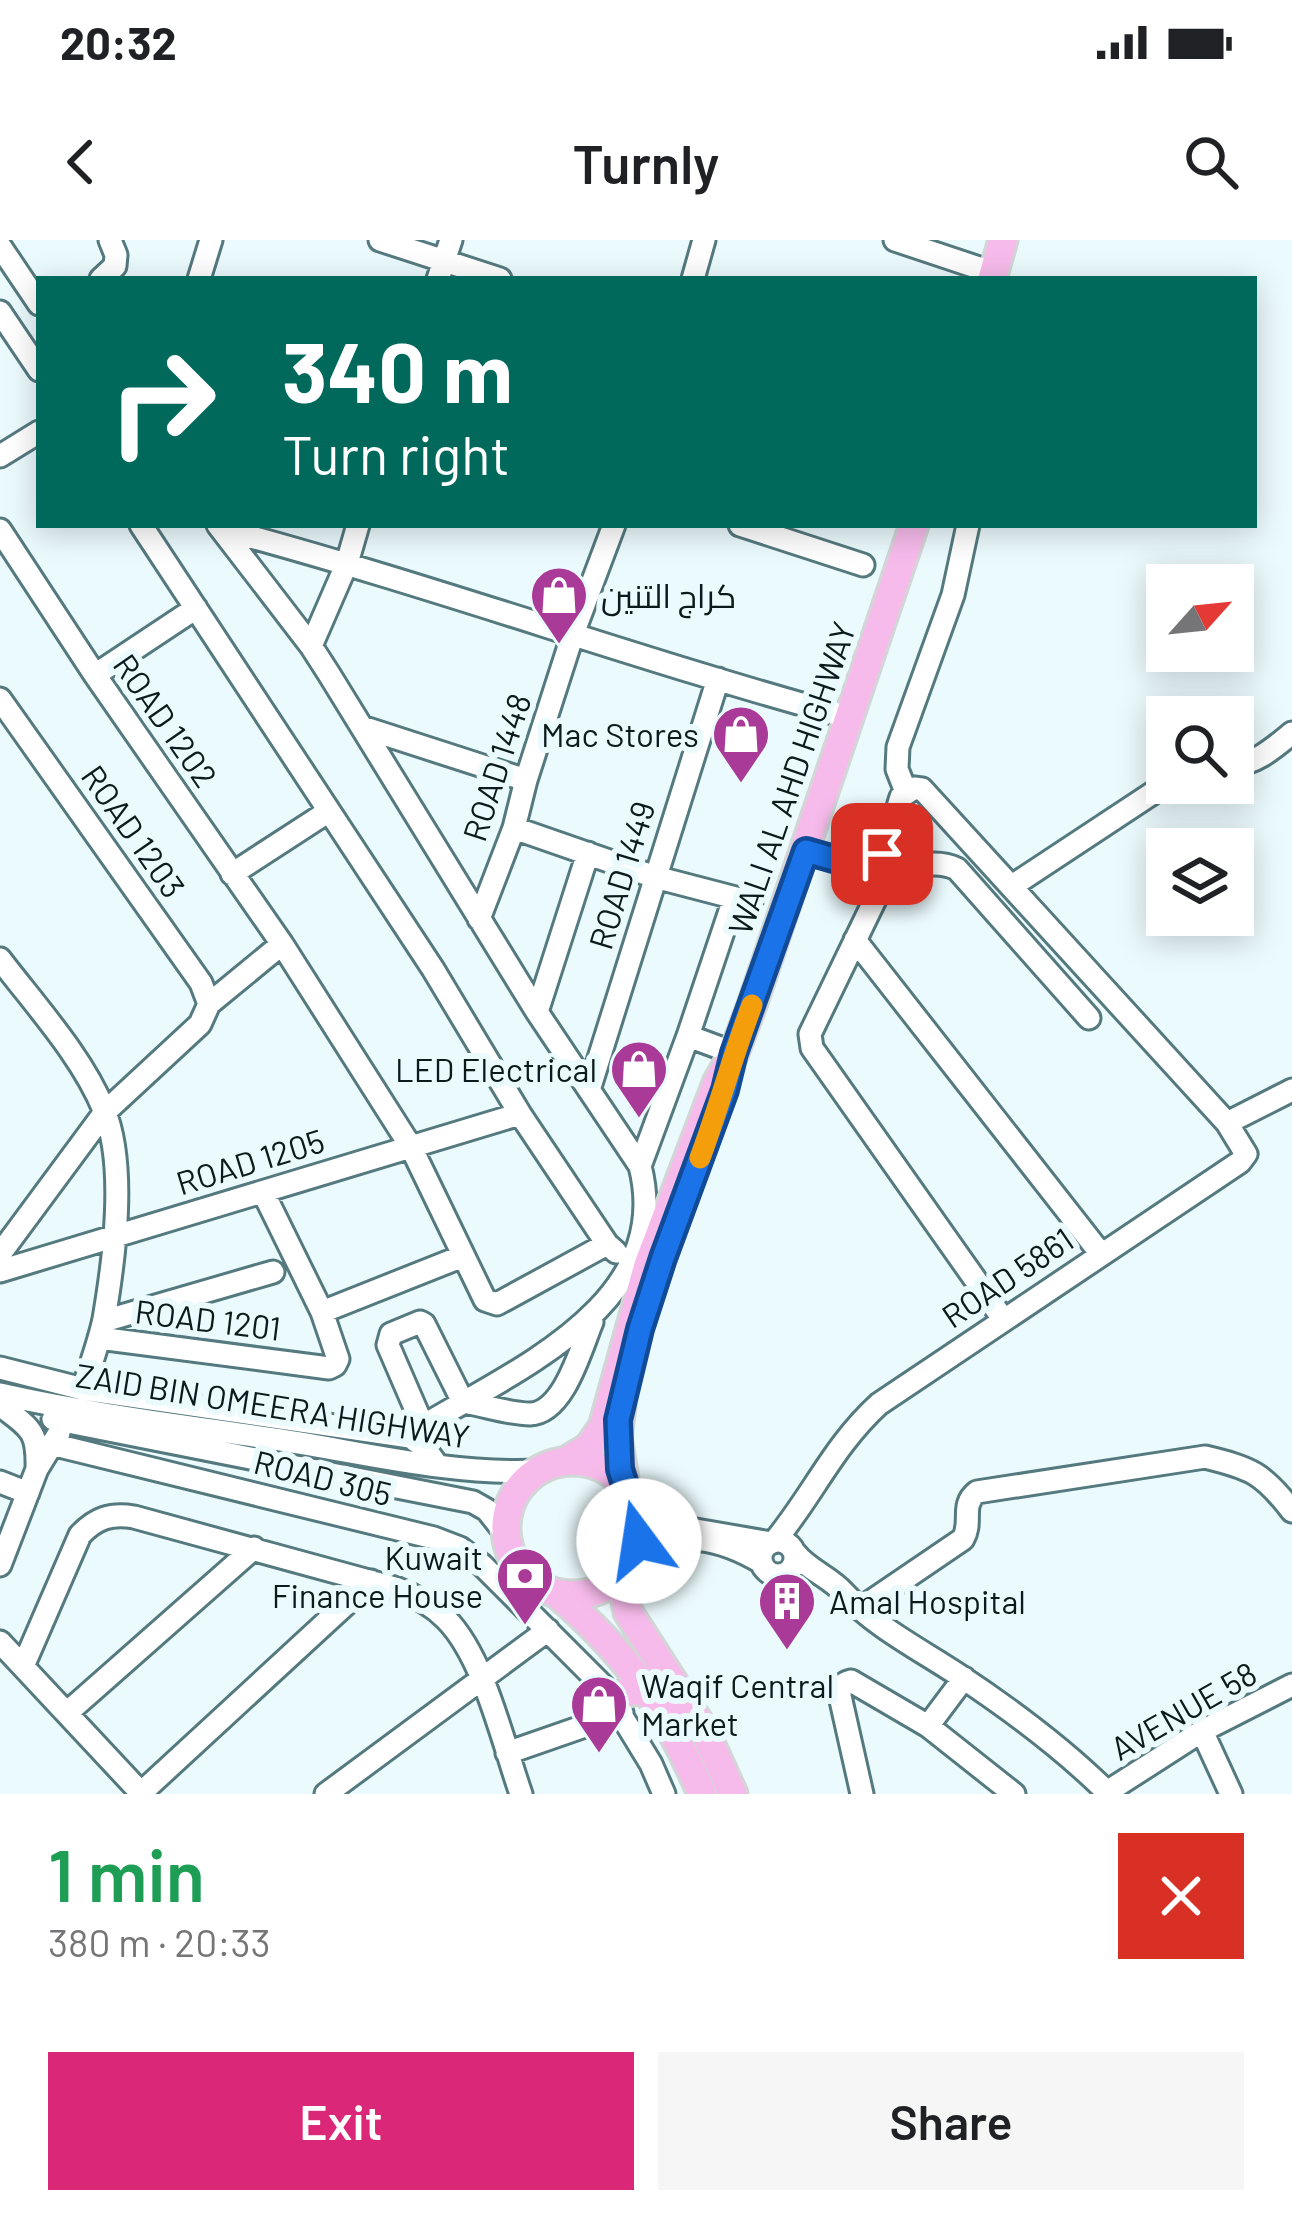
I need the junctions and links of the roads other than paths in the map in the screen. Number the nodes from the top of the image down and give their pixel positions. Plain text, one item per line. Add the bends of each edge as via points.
1 (110, 240) edge
2 (211, 240) edge
3 (380, 240) edge
4 (704, 240) edge
5 (895, 240) edge
6 (1003, 240) edge
7 (0, 246) edge
8 (444, 260) edge
9 (104, 276) edge
10 (200, 276) edge
11 (491, 276) edge
12 (694, 276) edge
13 (993, 276) edge
14 (36, 300) edge
15 (0, 311) edge
16 (36, 365) edge
17 (36, 434) edge
18 (0, 456) edge
19 (143, 528) edge
20 (221, 528) edge
21 (224, 528) edge
22 (357, 528) edge
23 (613, 528) edge
24 (749, 528) edge
25 (913, 528) edge
26 (967, 528) edge
27 (0, 530) edge
28 (8, 561) edge
29 (347, 563) junction
30 (863, 565) dead end
31 (196, 608) junction
32 (573, 634) junction
33 (310, 646) junction
34 (94, 676) junction
35 (718, 680) junction
36 (0, 699) edge
37 (848, 718) junction
38 (362, 728) junction
39 (1292, 733) edge
40 (1254, 759) edge
41 (526, 780) junction
42 (910, 790) junction
43 (1146, 798) edge
44 (329, 811) junction
45 (514, 828) junction
46 (806, 851) junction
47 (588, 853) junction
48 (232, 874) junction
49 (655, 877) junction
50 (1012, 886) junction
51 (479, 919) junction
52 (855, 940) junction
53 (282, 944) junction
54 (0, 959) edge
55 (209, 1004) junction
56 (537, 1012) junction
57 (1089, 1018) dead end
58 (688, 1036) junction
59 (734, 1053) junction
60 (589, 1090) junction
61 (1292, 1090) edge
62 (105, 1112) junction
63 (520, 1114) junction
64 (1227, 1123) junction
65 (411, 1147) junction
66 (640, 1166) junction
67 (262, 1192) junction
68 (113, 1238) junction
69 (607, 1244) junction
70 (0, 1254) edge
71 (1101, 1254) junction
72 (463, 1256) junction
73 (639, 1263) junction
74 (0, 1270) edge
75 (273, 1272) dead end
76 (322, 1312) junction
77 (596, 1314) junction
78 (1003, 1318) junction
79 (101, 1329) junction
80 (0, 1368) edge
81 (83, 1390) junction
82 (463, 1402) junction
83 (1, 1403) edge
84 (74, 1423) junction
85 (284, 1430) junction
86 (417, 1431) junction
87 (51, 1444) junction
88 (566, 1461) junction
89 (436, 1466) junction
90 (37, 1469) junction
91 (537, 1471) junction
92 (0, 1482) edge
93 (28, 1493) junction
94 (631, 1496) junction
95 (1292, 1511) edge
96 (506, 1534) junction
97 (723, 1539) junction
98 (254, 1548) junction
99 (779, 1549) junction
100 (630, 1563) junction
101 (0, 1565) edge
102 (371, 1582) junction
103 (556, 1593) junction
104 (854, 1605) junction
105 (548, 1630) junction
106 (0, 1642) edge
107 (622, 1657) junction
108 (24, 1664) junction
109 (482, 1678) junction
110 (964, 1678) junction
111 (1292, 1685) edge
112 (651, 1694) junction
113 (613, 1700) junction
114 (68, 1712) junction
115 (928, 1726) junction
116 (1202, 1731) junction
117 (507, 1753) junction
118 (353, 1785) edge
119 (142, 1793) edge
120 (1108, 1793) edge
121 (326, 1794) edge
122 (521, 1794) edge
123 (664, 1794) edge
124 (702, 1794) edge
125 (733, 1794) edge
126 (862, 1794) edge
127 (1014, 1794) edge
128 (1231, 1794) edge

1 - 9 street via 115,266
2 - 10 street
3 - 8 street
4 - 12 street
5 - 13 street
6 - 13 main road
7 - 14 street
8 - 11 street
15 - 16 street
17 - 18 street
19 - 31 street
20 - 33 street
21 - 29 street
22 - 29 street
23 - 32 street, ROAD 1448
24 - 30 street
25 - 37 main road, WALI AL AHD HIGHWAY
26 - 42 street via 953,595 898,747 897,769
27 - 28 street, ROAD 1202
28 - 34 street, ROAD 1202
29 - 32 street
29 - 33 street
31 - 34 street
31 - 44 street
32 - 35 street
32 - 41 street, ROAD 1448
33 - 38 street
34 - 48 street, ROAD 1202
35 - 37 street
35 - 49 street, ROAD 1449
36 - 55 street, ROAD 1203
37 - 46 main road, WALI AL AHD HIGHWAY
38 - 41 street
38 - 51 street
39 - 40 street
41 - 45 street, ROAD 1448
42 - 46 street via 872,866
42 - 50 street via 928,794
43 - 50 street
44 - 48 street
44 - 63 street
45 - 47 street
45 - 51 street, ROAD 1448
46 - 59 main road, WALI AL AHD HIGHWAY
47 - 49 street
47 - 56 street
48 - 53 street, ROAD 1202
49 - 58 street via 743,900
49 - 60 street, ROAD 1449
50 - 64 street
51 - 56 street
52 - 57 street via 896,872 942,862 957,868
52 - 71 street
52 - 78 street via 810,1034 812,1048
53 - 55 street
53 - 65 street, ROAD 1202
54 - 62 street, ROAD 1201
55 - 62 street via 200,1024
56 - 60 street
58 - 59 street
58 - 66 street
59 - 73 main road, WALI AL AHD HIGHWAY
59 - 94 main road, WALI AL AHD HIGHWAY via 640,1329 618,1420
60 - 66 street
61 - 64 street
62 - 68 street, ROAD 1201 via 117,1195
62 - 70 street
63 - 65 street, ROAD 1205
63 - 69 street
64 - 71 street, ROAD 5861 via 1245,1148 1240,1162
65 - 67 street, ROAD 1205
65 - 72 street
66 - 73 street via 647,1207
67 - 68 street, ROAD 1205
67 - 76 street, ROAD 1201
68 - 74 street, ROAD 1205
68 - 79 street, ROAD 1201
69 - 72 street via 497,1304 485,1300
69 - 73 street
71 - 78 street, ROAD 5861
72 - 76 street, ROAD 1201
73 - 77 street
73 - 88 main road, WALI AL AHD HIGHWAY via 603,1427
75 - 79 street
76 - 79 street, ROAD 1201 via 338,1359 329,1368
77 - 82 street
77 - 82 street via 564,1389 545,1409 530,1414
78 - 99 street, ROAD 5861 via 863,1419 834,1452
79 - 81 street
80 - 81 street
81 - 85 street
82 - 86 street
82 - 86 street via 424,1324 391,1334 388,1346
83 - 84 street, ZAID BIN OMEERA HIGHWAY
83 - 85 street, ZAID BIN OMEERA HIGHWAY
83 - 90 street via 35,1438
84 - 87 street
84 - 96 street, ZAID BIN OMEERA HIGHWAY via 473,1502
85 - 86 street
85 - 89 street, ZAID BIN OMEERA HIGHWAY
86 - 89 street
87 - 90 street
87 - 105 street, ROAD 305 via 447,1543 482,1565
88 - 91 main road
88 - 94 main road via 611,1472
89 - 91 street, ZAID BIN OMEERA HIGHWAY
90 - 93 street
91 - 96 main road via 513,1498
92 - 93 street
93 - 101 street
94 - 97 street via 655,1521
94 - 100 main road via 641,1530
95 - 104 street via 1266,1479 1205,1457 977,1492 966,1507 964,1540
96 - 103 main road via 522,1572
97 - 99 street
97 - 100 street via 664,1541
98 - 102 street
98 - 108 street via 134,1517 90,1524
98 - 114 street
99 - 104 street
99 - 104 street via 769,1573
100 - 103 main road via 593,1593
100 - 125 main road via 628,1612 705,1732
102 - 109 street via 433,1607
102 - 119 street
103 - 107 main road
104 - 110 street
105 - 109 street
105 - 113 street, ROAD 305
106 - 108 street
107 - 112 main road
107 - 113 main road
108 - 114 street
109 - 117 street
109 - 118 street
110 - 115 street
110 - 120 street
111 - 116 street, AVENUE 58
112 - 113 main road via 632,1690
112 - 124 main road
113 - 117 street
113 - 123 street, ROAD 305
114 - 119 street
115 - 126 street via 860,1684 844,1683 840,1696
115 - 127 street
116 - 120 street, AVENUE 58
116 - 128 street
117 - 122 street
118 - 121 street

